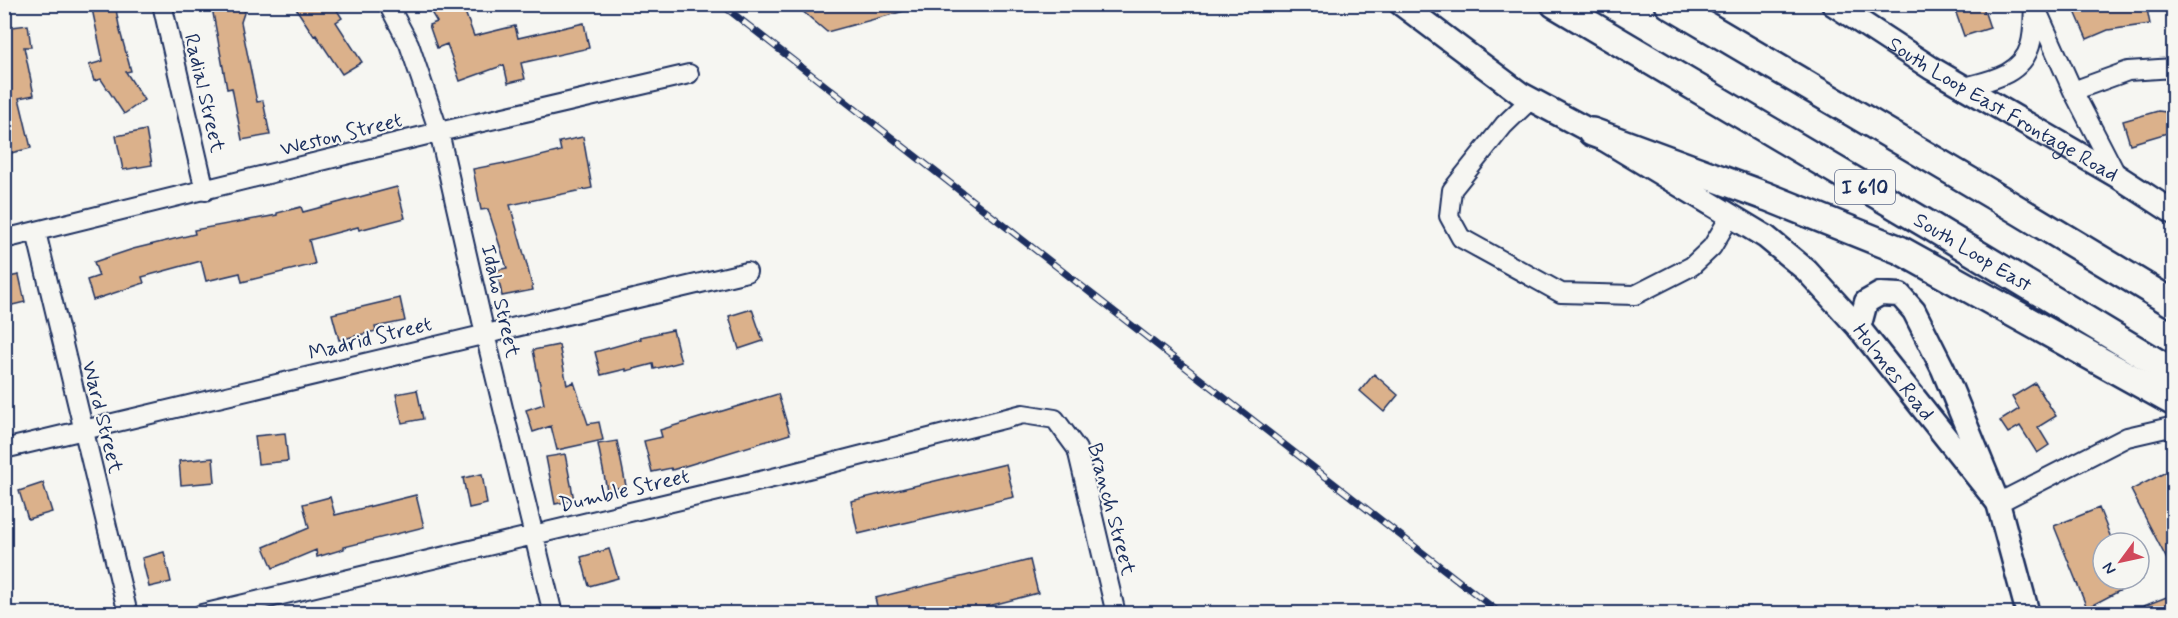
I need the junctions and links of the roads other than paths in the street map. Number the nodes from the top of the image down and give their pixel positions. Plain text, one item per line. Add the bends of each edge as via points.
1 (162, 4) edge
2 (388, 4) edge
3 (1401, 4) edge
4 (1555, 4) edge
5 (1669, 4) edge
6 (1833, 4) edge
7 (2034, 5) edge
8 (1858, 12) edge
9 (2174, 68) edge
10 (689, 74) dead end
11 (1965, 87) junction
12 (2073, 91) junction
13 (1531, 99) junction
14 (439, 132) junction
15 (1592, 132) junction
16 (2117, 176) junction
17 (206, 191) junction
18 (2174, 213) edge
19 (1731, 215) junction
20 (36, 232) junction
21 (4, 239) edge
22 (747, 273) dead end
23 (2174, 304) edge
24 (1859, 328) junction
25 (485, 334) junction
26 (2174, 373) edge
27 (2174, 402) edge
28 (1055, 419) joint
29 (84, 431) junction
30 (2174, 432) edge
31 (4, 449) edge
32 (1998, 503) junction
33 (536, 534) junction
34 (128, 614) edge
35 (202, 614) edge
36 (553, 614) edge
37 (1116, 614) edge
38 (2028, 614) edge

1 - 17 street, Radial Street
2 - 14 street, Idaho Street via 408,44
3 - 13 main road
4 - 26 highway, South Loop East / I 610
5 - 23 highway, I 610
6 - 8 main road, South Loop East Frontage Road
7 - 11 street via 2030,46 2016,69
7 - 12 street
8 - 11 main road, South Loop East Frontage Road
9 - 12 street via 2128,71
10 - 14 street, Weston Street
11 - 16 main road, South Loop East Frontage Road
12 - 16 street
13 - 15 main road
13 - 19 street via 1504,125 1452,190 1449,216 1461,238 1561,293 1635,296 1692,266 1712,247
14 - 17 street, Weston Street
14 - 25 street, Idaho Street
15 - 19 main road
15 - 27 highway via 1900,250
16 - 18 main road, South Loop East Frontage Road
17 - 20 street, Weston Street
19 - 24 main road via 1806,270
20 - 21 street, Weston Street
20 - 29 street, Ward Street
22 - 25 street, Madrid Street
24 - 32 main road, Holmes Road
24 - 32 main road, Holmes Road via 1866,302 1881,294 1900,295 1914,311 1943,369
25 - 29 street, Madrid Street
25 - 33 street, Idaho Street
28 - 33 street, Dumble Street via 1023,414
28 - 37 street, Branch Street via 1077,448
29 - 31 street, Madrid Street
29 - 34 street, Ward Street
30 - 32 street via 2166,428 2127,437
32 - 38 main road, Holmes Road
33 - 35 street, Dumble Street
33 - 36 street, Idaho Street

